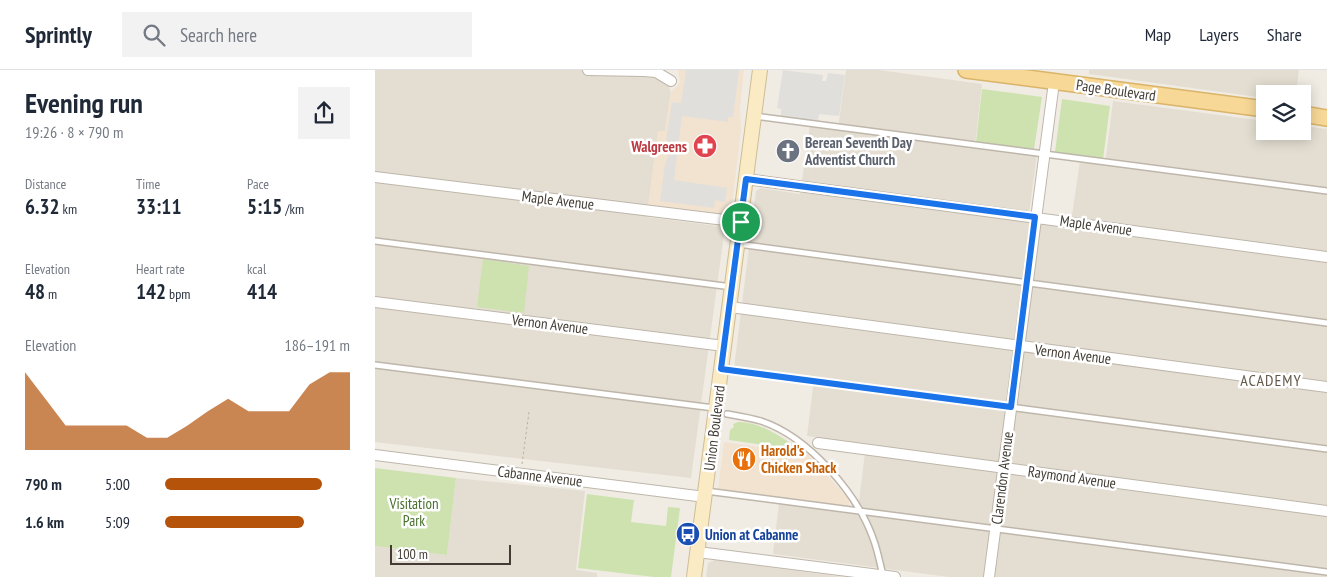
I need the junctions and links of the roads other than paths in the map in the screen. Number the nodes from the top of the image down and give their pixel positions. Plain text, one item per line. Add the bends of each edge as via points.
1 (588, 70) edge
2 (760, 70) edge
3 (966, 70) edge
4 (671, 81) dead end
5 (1054, 82) junction
6 (1256, 108) edge
7 (1311, 115) edge
8 (754, 116) junction
9 (1327, 118) edge
10 (1045, 154) junction
11 (375, 177) edge
12 (746, 179) junction
13 (1327, 191) edge
14 (1035, 217) junction
15 (741, 222) junction
16 (375, 241) edge
17 (738, 244) junction
18 (1327, 257) edge
19 (1027, 283) junction
20 (732, 287) junction
21 (375, 302) edge
22 (730, 307) junction
23 (1327, 323) edge
24 (724, 346) junction
25 (1019, 347) junction
26 (375, 365) edge
27 (721, 369) junction
28 (1327, 387) edge
29 (1011, 407) junction
30 (721, 411) junction
31 (818, 443) dead end
32 (1327, 449) edge
33 (375, 455) edge
34 (1004, 468) junction
35 (705, 494) junction
36 (860, 511) junction
37 (1327, 511) edge
38 (996, 529) junction
39 (697, 552) junction
40 (1327, 572) edge
41 (883, 576) edge
42 (694, 577) edge
43 (895, 577) edge
44 (989, 577) edge

1 - 4 street via 655,72
2 - 8 main road, Union Boulevard
3 - 5 main road, Page Boulevard
5 - 6 main road, Page Boulevard
5 - 10 street, Clarendon Avenue
7 - 9 main road
8 - 10 lane
8 - 12 main road, Union Boulevard
10 - 13 lane
10 - 14 street, Clarendon Avenue
11 - 15 street, Maple Avenue
12 - 14 street, Maple Avenue
12 - 15 main road, Union Boulevard
14 - 18 street, Maple Avenue
14 - 19 street, Clarendon Avenue
15 - 17 main road, Union Boulevard
16 - 20 lane
17 - 19 lane
17 - 20 main road, Union Boulevard
19 - 23 lane
19 - 25 street, Clarendon Avenue
20 - 22 main road, Union Boulevard
21 - 24 street, Vernon Avenue
22 - 24 main road, Union Boulevard
22 - 25 street, Vernon Avenue
24 - 27 main road, Union Boulevard
25 - 28 street, Vernon Avenue
25 - 29 street, Clarendon Avenue
26 - 30 lane
27 - 29 lane
27 - 30 main road, Union Boulevard
29 - 32 lane
29 - 34 street, Clarendon Avenue
30 - 35 main road, Union Boulevard
30 - 36 lane via 761,421 799,440 847,491
31 - 34 street, Raymond Avenue
33 - 35 street, Cabanne Avenue
34 - 37 street, Raymond Avenue
34 - 38 street, Clarendon Avenue
35 - 36 lane
35 - 39 main road, Union Boulevard
36 - 38 lane
36 - 41 lane via 874,541
38 - 40 lane
38 - 44 street, Clarendon Avenue
39 - 41 street
39 - 42 main road, Union Boulevard
41 - 43 street

